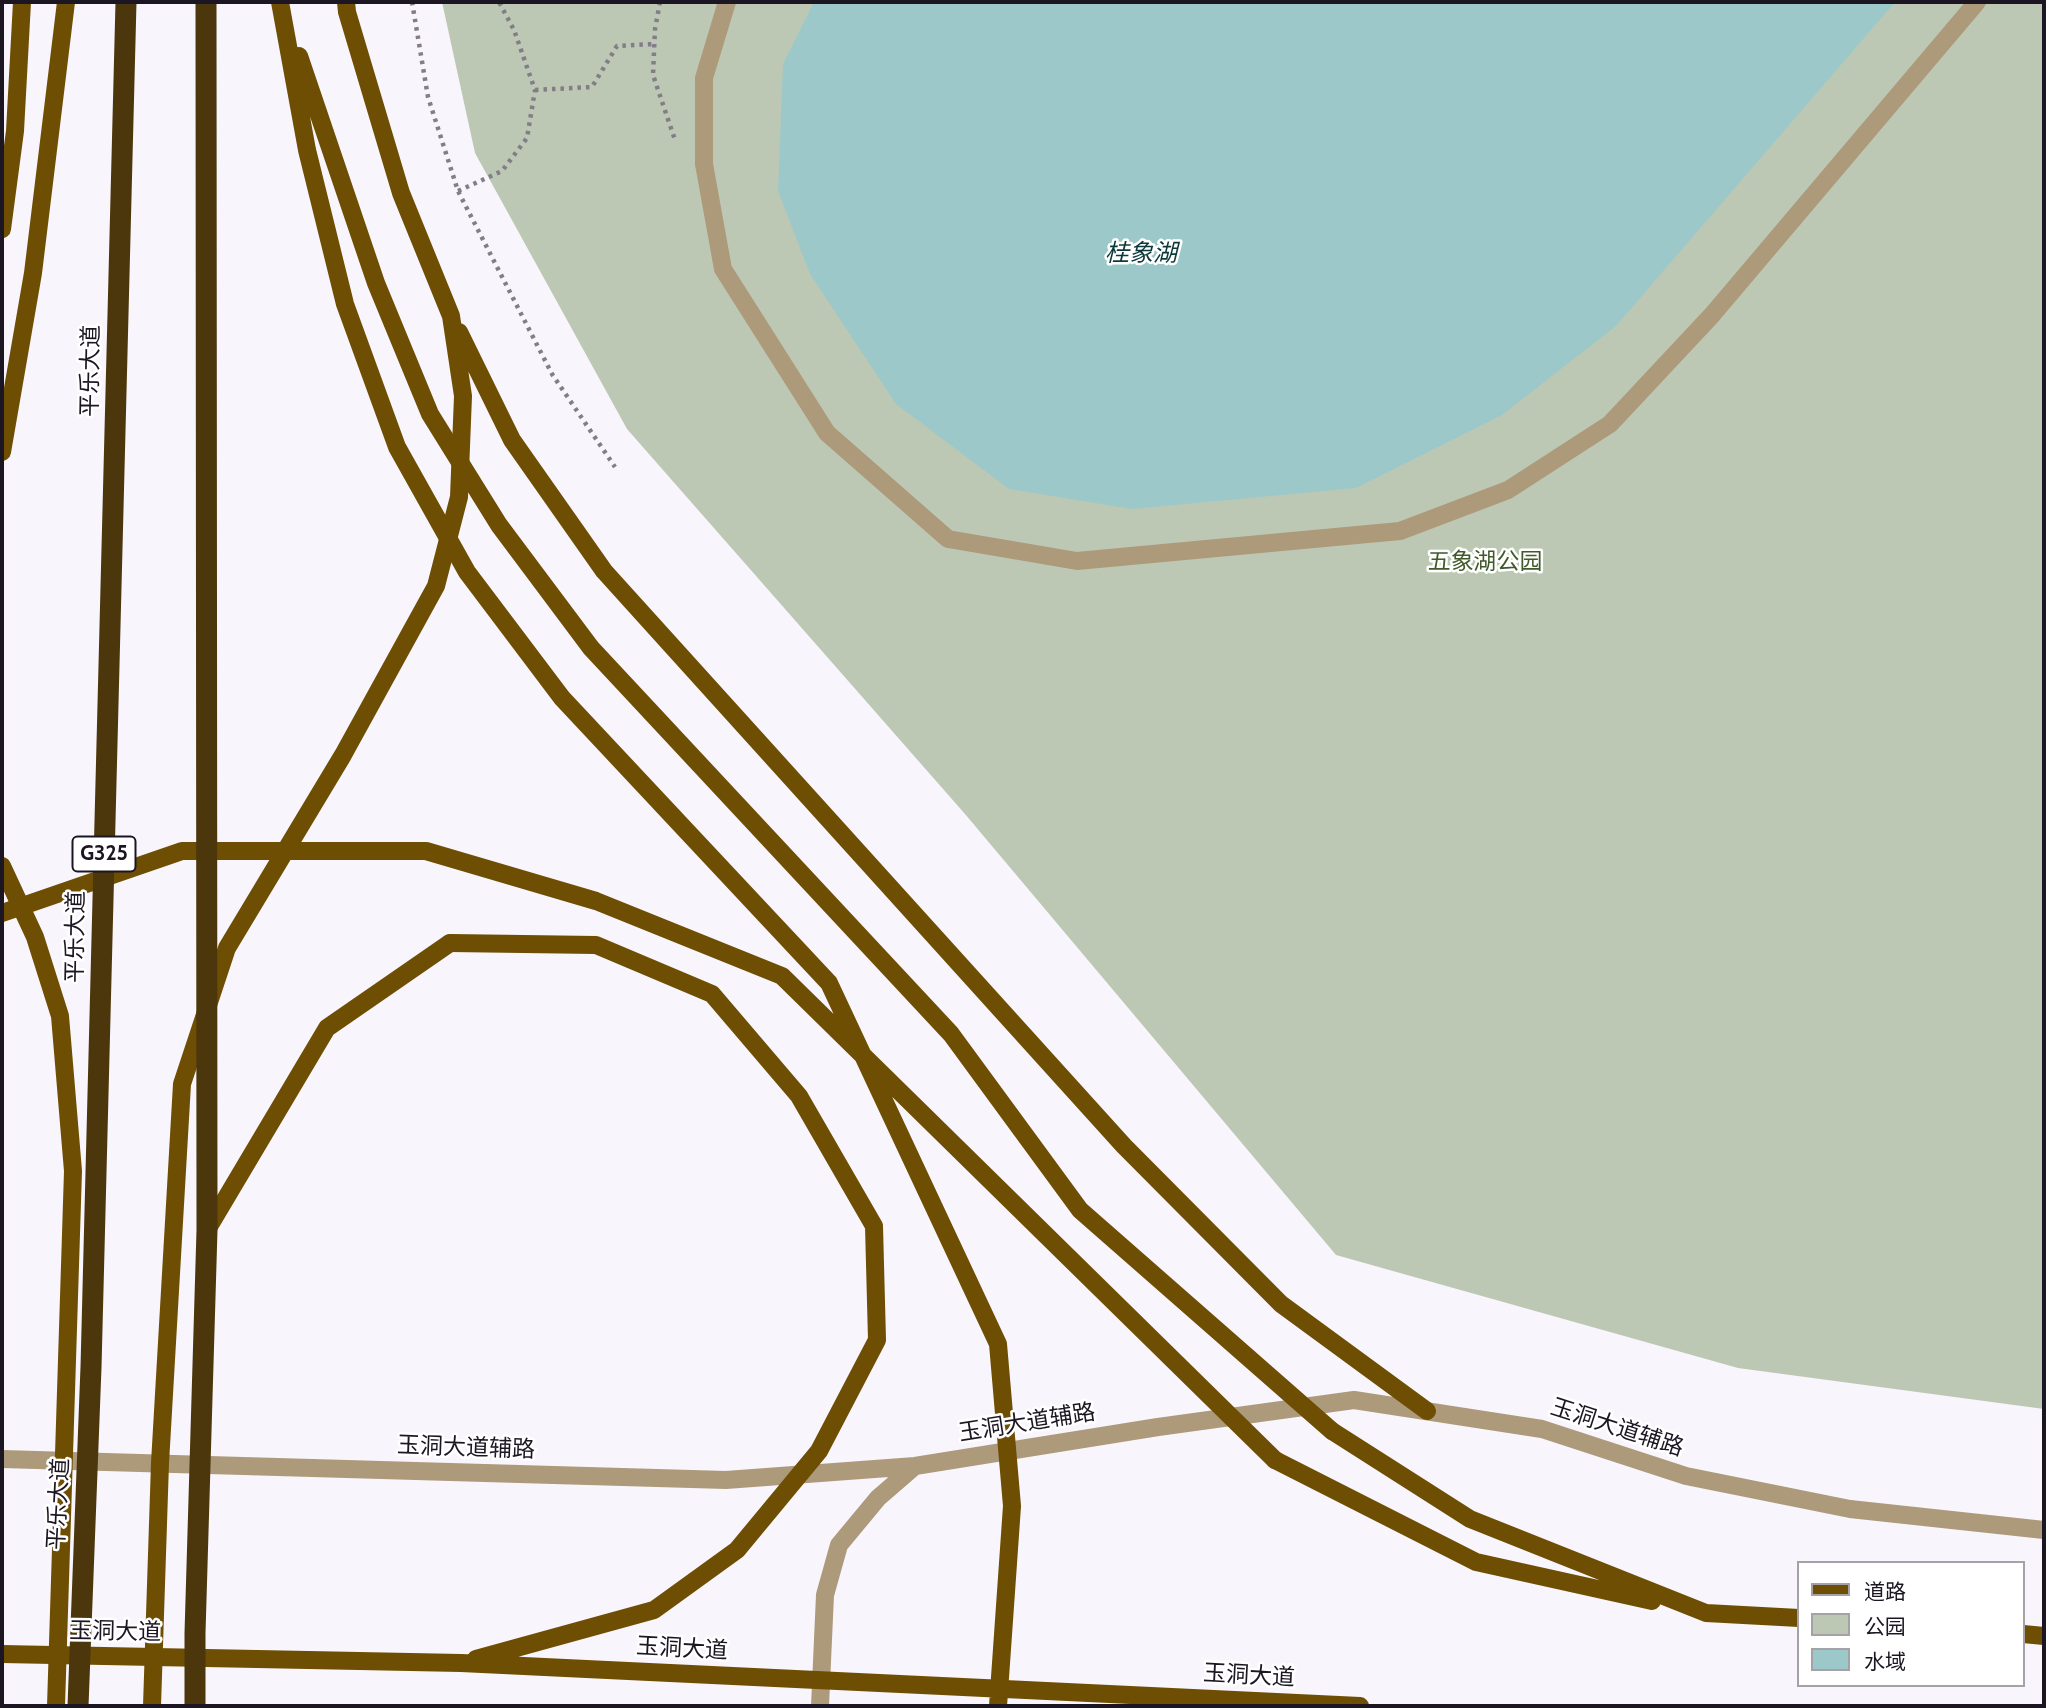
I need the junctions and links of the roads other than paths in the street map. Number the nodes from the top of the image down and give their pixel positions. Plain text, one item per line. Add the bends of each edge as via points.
1 (22, 2) edge
2 (66, 2) edge
3 (126, 2) edge
4 (206, 2) edge
5 (280, 2) edge
6 (346, 2) edge
7 (727, 2) edge
8 (1977, 2) edge
9 (2, 229) edge
10 (451, 316) junction
11 (2, 452) edge
12 (2, 866) edge
13 (2, 913) edge
14 (207, 1230) junction
15 (1427, 1411) junction
16 (2, 1459) edge
17 (64, 1461) junction
18 (160, 1464) junction
19 (915, 1466) junction
20 (2044, 1530) edge
21 (1706, 1613) junction
22 (1798, 1618) edge
23 (2025, 1634) edge
24 (2044, 1636) edge
25 (2, 1654) edge
26 (461, 1663) junction
27 (56, 1706) edge
28 (78, 1706) edge
29 (152, 1706) edge
30 (195, 1706) edge
31 (820, 1706) edge
32 (998, 1706) edge
33 (1360, 1706) edge

1 - 9 main road via 15,131
2 - 11 main road via 33,273
3 - 28 highway, 平乐大道 / G325, bridge
4 - 14 highway, bridge
5 - 21 main road, bridge via 376,283 430,414 508,536 591,648 951,1034 1080,1210 1332,1431 1470,1520
5 - 32 main road, bridge via 307,150 345,304 397,447 467,572 562,698 829,983 998,1344 1012,1506
6 - 10 main road via 401,193
7 - 8 street via 704,78 704,164 723,269 827,433 948,539 1077,561 1400,531 1508,489 1610,424 1712,315
10 - 15 main road via 512,440 604,571 1124,1146 1281,1304
10 - 18 main road via 463,396 459,497 436,586 227,948 182,1084
12 - 17 main road via 35,937 60,1016 73,1171
13 - 21 main road, bridge via 182,851 426,851 596,901 782,976 1275,1460 1476,1562
14 - 26 main road, bridge via 327,1028 450,943 596,945 712,994 799,1096 874,1226 877,1340 819,1451 737,1550 654,1610
14 - 30 highway, bridge
15 - 19 street, 玉洞大道辅路 via 1354,1400
15 - 20 street, 玉洞大道辅路 via 1542,1429 1686,1476 1850,1509
16 - 17 street, 玉洞大道辅路
17 - 18 street, 玉洞大道辅路
17 - 27 main road
18 - 19 street, 玉洞大道辅路 via 726,1480
18 - 29 main road
19 - 31 street via 878,1497 839,1545 825,1595
21 - 22 main road
23 - 24 main road
25 - 26 main road, 玉洞大道, bridge
26 - 33 main road, 玉洞大道, bridge

